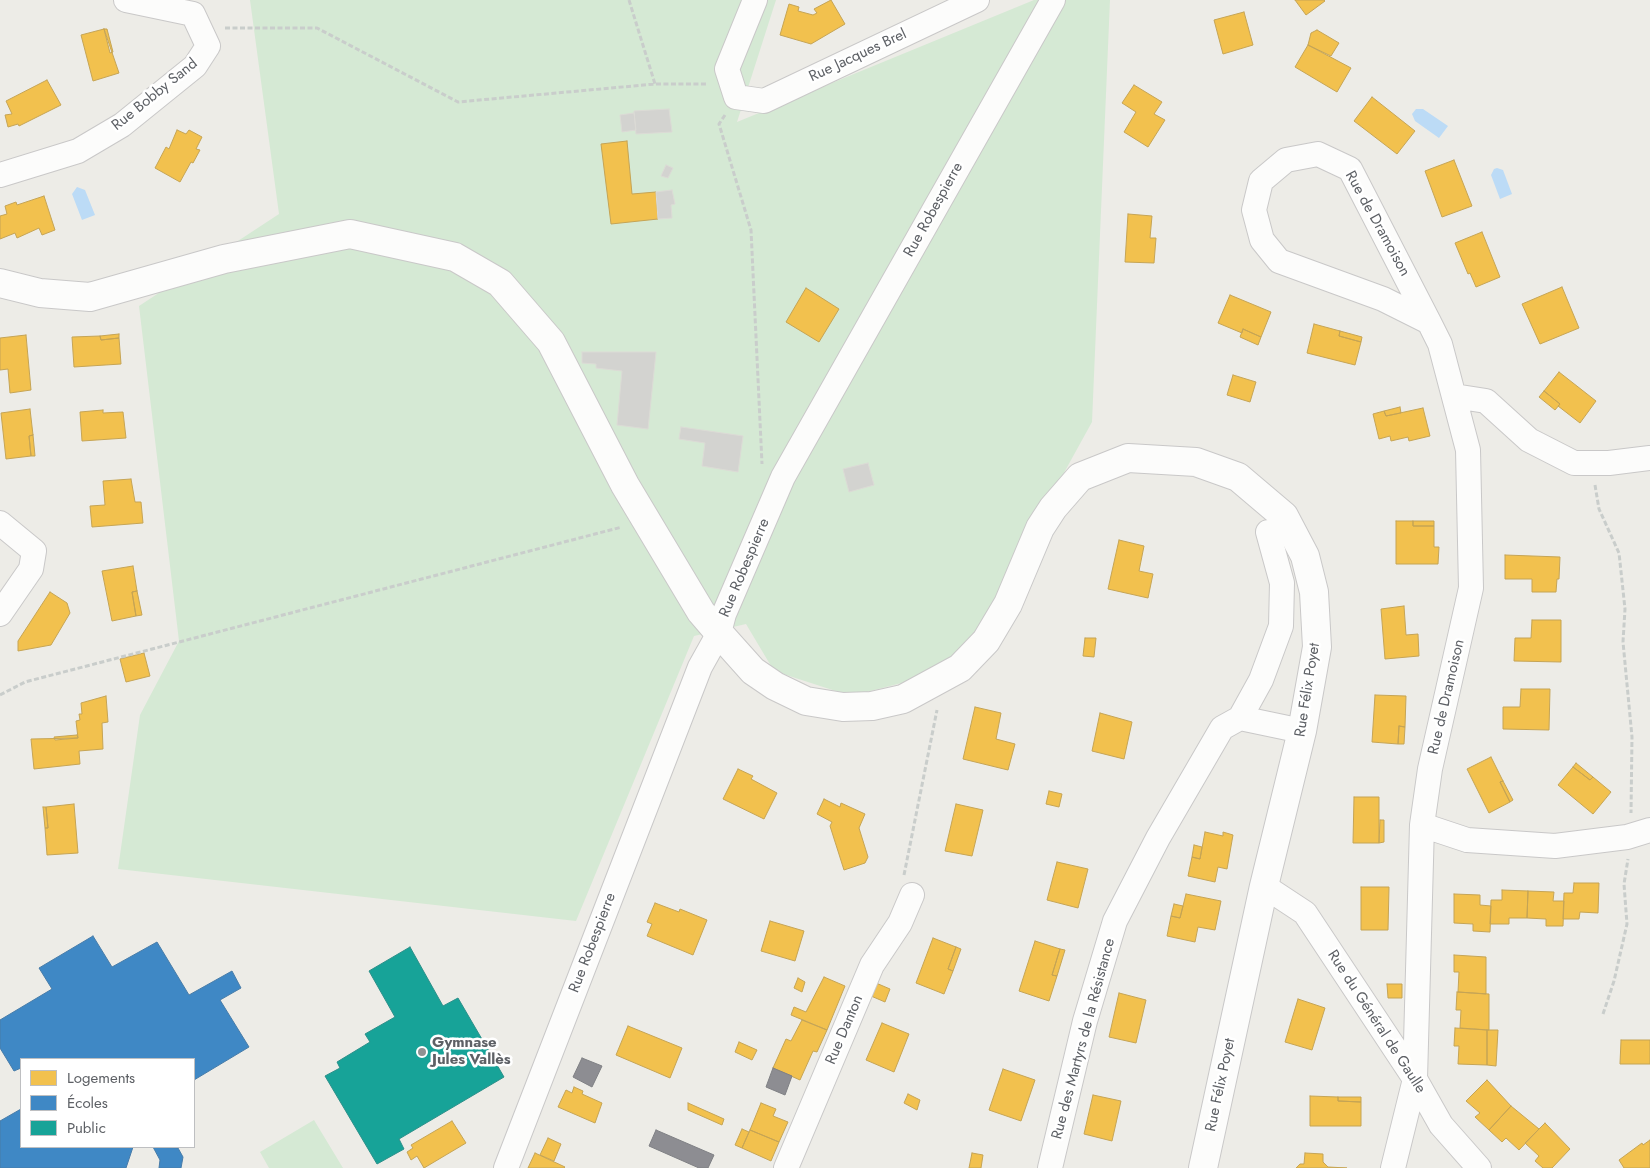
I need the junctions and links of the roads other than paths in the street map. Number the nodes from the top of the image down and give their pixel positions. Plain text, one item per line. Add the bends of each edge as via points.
1 (126, 0) edge
2 (755, 0) edge
3 (977, 0) edge
4 (1053, 0) edge
5 (0, 175) edge
6 (0, 283) edge
7 (1429, 322) junction
8 (1454, 396) junction
9 (1650, 458) edge
10 (0, 523) edge
11 (1268, 532) dead end
12 (0, 614) edge
13 (719, 633) junction
14 (1231, 723) junction
15 (1302, 731) junction
16 (1422, 825) junction
17 (1650, 830) edge
18 (1264, 886) junction
19 (912, 895) road end
20 (1415, 1078) junction
21 (506, 1168) edge
22 (786, 1168) edge
23 (1050, 1168) edge
24 (1203, 1168) edge
25 (1392, 1168) edge
26 (1479, 1168) edge

1 - 5 street, Rue Bobby Sand via 193,14 208,46 195,66 122,125 78,151
2 - 3 street, Rue Jacques Brel via 727,69 736,97 764,101
4 - 13 street, Rue Robespierre via 783,477 724,614
6 - 13 street, Rue Félix Poyet via 40,293 90,297 224,259 350,234 455,257 500,283 550,342 625,485 701,612
7 - 7 street, Rue de Dramoison via 1350,169 1318,154 1286,160 1261,181 1254,210 1262,240 1279,261 1384,300
7 - 8 street, Rue de Dramoison via 1440,344
8 - 9 street via 1486,401 1529,440 1574,463
8 - 16 street, Rue de Dramoison via 1468,450 1472,588 1430,769
10 - 12 street via 34,551 31,570
11 - 14 street, Rue des Martyrs de la Résistance via 1282,583 1281,626 1260,680
13 - 15 street, Rue Félix Poyet via 753,671 806,701 843,707 872,706 903,699 960,668 986,640 1008,604 1040,528 1080,476 1128,458 1196,462 1238,477 1284,516 1305,556 1314,592 1317,647
13 - 21 street, Rue Robespierre via 700,667
14 - 15 street
14 - 23 street, Rue des Martyrs de la Résistance via 1158,838 1115,921 1085,1021
15 - 18 street, Rue Félix Poyet
16 - 17 street via 1467,840 1555,846 1627,837
16 - 20 street, Rue de Dramoison
18 - 20 street, Rue du Général de Gaulle via 1305,913
18 - 24 street, Rue Félix Poyet
19 - 22 street, Rue Danton via 900,923 872,965
20 - 25 street, Rue de Dramoison
20 - 26 street, Rue du Général de Gaulle via 1441,1125

